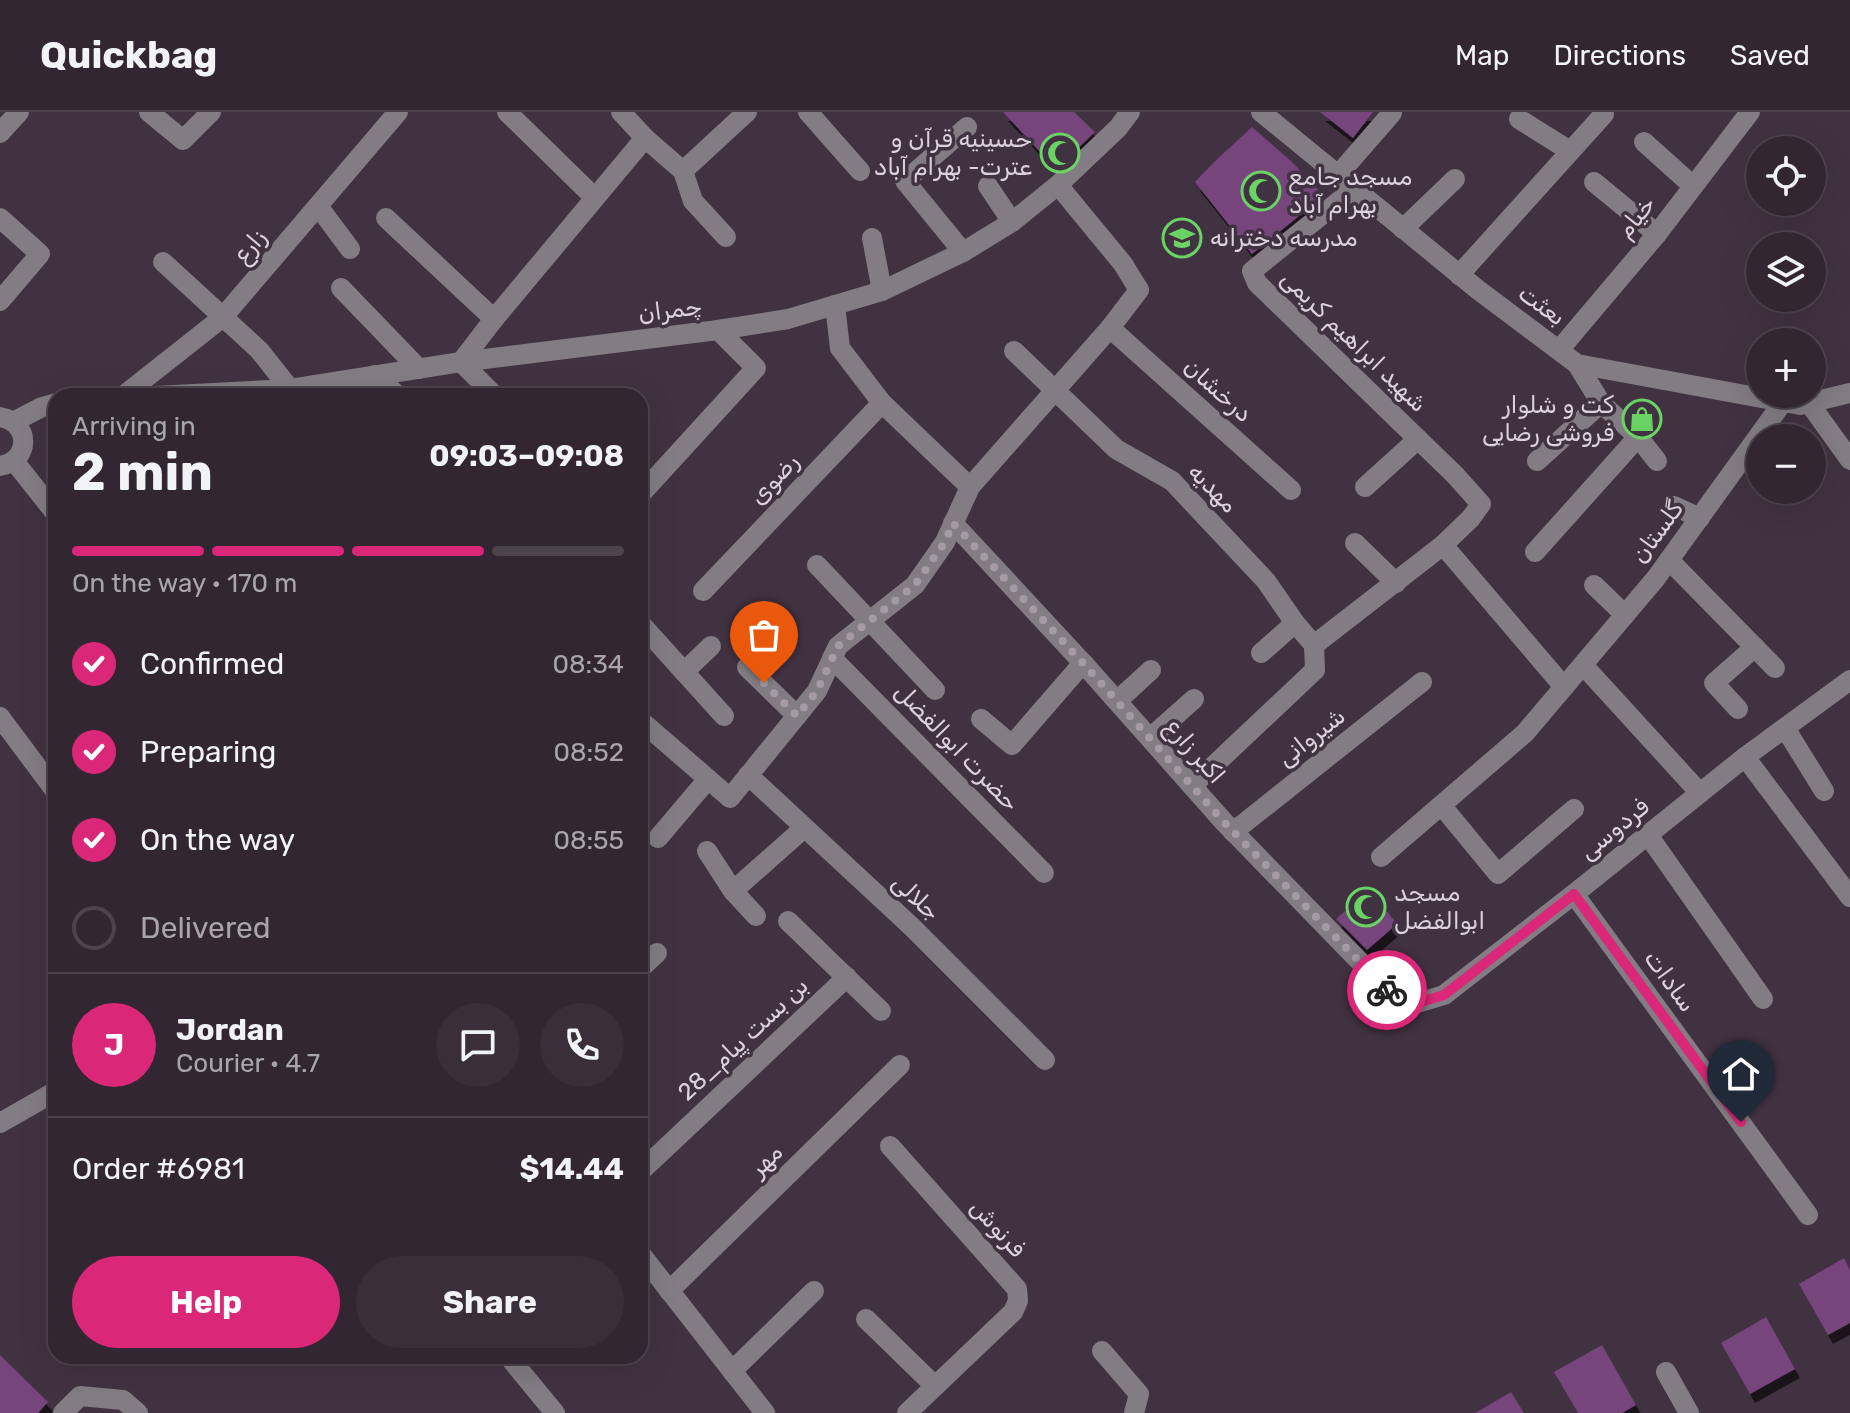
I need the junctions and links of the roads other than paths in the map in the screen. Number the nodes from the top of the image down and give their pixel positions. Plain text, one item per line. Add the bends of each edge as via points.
1 (19, 112) edge
2 (149, 112) edge
3 (211, 112) edge
4 (398, 112) edge
5 (621, 112) edge
6 (747, 112) edge
7 (808, 112) edge
8 (1130, 112) edge
9 (1750, 112) edge
10 (510, 113) edge
11 (1392, 113) edge
12 (1604, 114) dead end
13 (1276, 116) edge
14 (1519, 119) dead end
15 (967, 127) dead end
16 (0, 133) edge
17 (645, 138) junction
18 (1644, 142) dead end
19 (1570, 151) junction
20 (683, 171) junction
21 (860, 171) dead end
22 (1338, 175) junction
23 (1455, 179) dead end
24 (1594, 182) dead end
25 (1058, 185) junction
26 (988, 186) dead end
27 (1693, 186) junction
28 (1354, 189) junction
29 (595, 198) junction
30 (318, 206) junction
31 (0, 218) edge
32 (386, 218) dead end
33 (1012, 222) junction
34 (1403, 229) junction
35 (1657, 234) junction
36 (726, 237) dead end
37 (872, 238) dead end
38 (350, 249) dead end
39 (963, 252) junction
40 (163, 262) dead end
41 (1459, 275) junction
42 (341, 288) dead end
43 (882, 291) junction
44 (0, 301) edge
45 (835, 305) junction
46 (223, 317) junction
47 (494, 319) junction
48 (1110, 328) junction
49 (718, 330) junction
50 (1559, 350) junction
51 (1014, 351) dead end
52 (461, 362) junction
53 (1577, 364) junction
54 (419, 369) junction
55 (375, 375) junction
56 (133, 388) edge
57 (287, 388) edge
58 (314, 388) edge
59 (389, 388) edge
60 (487, 388) edge
61 (1056, 390) junction
62 (1850, 393) edge
63 (1746, 395) edge
64 (1826, 399) edge
65 (882, 403) junction
66 (1601, 403) junction
67 (48, 405) edge
68 (1779, 408) edge
69 (1813, 408) edge
70 (7, 419) edge
71 (1638, 437) junction
72 (1418, 439) junction
73 (1850, 460) edge
74 (1537, 461) dead end
75 (1657, 461) dead end
76 (7, 464) edge
77 (648, 486) edge
78 (970, 487) junction
79 (1365, 487) dead end
80 (1291, 490) dead end
81 (48, 506) edge
82 (1674, 506) dead end
83 (1700, 518) junction
84 (953, 523) junction
85 (1355, 543) dead end
86 (1443, 545) junction
87 (1535, 552) dead end
88 (1669, 560) junction
89 (817, 565) dead end
90 (1396, 583) junction
91 (1594, 585) dead end
92 (703, 591) dead end
93 (1625, 615) junction
94 (869, 621) junction
95 (1295, 623) junction
96 (648, 632) edge
97 (1314, 645) junction
98 (711, 646) dead end
99 (1755, 647) junction
100 (1261, 653) dead end
101 (832, 658) junction
102 (1083, 663) junction
103 (1583, 665) junction
104 (747, 667) dead end
105 (1775, 668) dead end
106 (1151, 670) dead end
107 (684, 672) junction
108 (1850, 680) edge
109 (1422, 682) dead end
110 (1564, 687) junction
111 (935, 690) dead end
112 (1194, 699) dead end
113 (1117, 701) junction
114 (1738, 709) dead end
115 (724, 716) dead end
116 (797, 716) junction
117 (0, 717) edge
118 (981, 719) dead end
119 (648, 727) edge
120 (1785, 728) junction
121 (1150, 738) junction
122 (1745, 757) junction
123 (748, 775) junction
124 (708, 779) junction
125 (48, 781) edge
126 (1192, 786) junction
127 (1824, 791) dead end
128 (1700, 793) junction
129 (1442, 806) junction
130 (1574, 809) dead end
131 (804, 828) junction
132 (1233, 832) junction
133 (1648, 835) junction
134 (658, 838) dead end
135 (707, 851) dead end
136 (1381, 857) dead end
137 (1044, 873) dead end
138 (733, 891) junction
139 (1574, 894) junction
140 (1850, 897) edge
141 (756, 916) dead end
142 (788, 921) dead end
143 (657, 953) dead end
144 (648, 961) edge
145 (847, 977) junction
146 (1763, 999) dead end
147 (1404, 1007) joint
148 (881, 1011) dead end
149 (1045, 1060) dead end
150 (900, 1065) dead end
151 (48, 1096) edge
152 (0, 1123) edge
153 (890, 1146) dead end
154 (648, 1164) edge
155 (1808, 1215) dead end
156 (648, 1263) edge
157 (669, 1291) junction
158 (814, 1291) dead end
159 (866, 1319) dead end
160 (1102, 1351) dead end
161 (515, 1364) edge
162 (732, 1371) junction
163 (1666, 1372) dead end
164 (935, 1386) junction
165 (63, 1413) edge
166 (138, 1413) edge
167 (555, 1413) edge
168 (765, 1413) edge
169 (907, 1413) edge
170 (1134, 1413) edge
171 (1689, 1413) edge

1 - 16 street
2 - 3 street via 183,140
4 - 30 street, زارع
5 - 17 street
6 - 20 street
7 - 21 street
8 - 25 street, چمران
9 - 27 street, خیام
10 - 29 street
11 - 22 street
12 - 19 street
13 - 22 street, بعثت
14 - 19 street
15 - 39 street via 905,181
17 - 20 street
17 - 29 street
18 - 27 street
19 - 41 street
20 - 36 street via 693,201
22 - 28 street, بعثت
23 - 34 street
24 - 35 street
25 - 33 street, چمران
25 - 48 street via 1139,290
26 - 33 street
27 - 35 street, خیام
28 - 34 street, بعثت
28 - 72 street, شهید ابراهیم کریمی via 1252,271 1257,283
29 - 47 street
30 - 38 street
30 - 46 street, زارع
31 - 44 street via 40,254
32 - 47 street
33 - 39 street, چمران
34 - 41 street, بعثت
35 - 50 street, خیام
37 - 43 street
39 - 43 street, چمران
40 - 46 street
41 - 50 street, بعثت
42 - 54 street
43 - 45 street, چمران
45 - 49 street, چمران
45 - 65 street via 840,348
46 - 56 street, زارع
46 - 57 street via 259,350
47 - 52 street
48 - 61 street
48 - 80 street, درخشان
49 - 52 street, چمران
49 - 77 street via 756,368
50 - 53 street, بعثت
51 - 61 street, مهدیه
52 - 54 street, چمران
52 - 60 street
53 - 63 street, بعثت
53 - 66 street
54 - 55 street, چمران
55 - 58 street, چمران
55 - 59 street
61 - 78 street
61 - 95 street, مهدیه via 1116,449 1172,481 1266,581
62 - 64 street, بعثت
65 - 78 street
65 - 92 street, رضوی
66 - 71 street
66 - 74 street
67 - 70 street
68 - 83 street, گلستان
69 - 73 street
70 - 76 street via 19,427 24,441
71 - 75 street
71 - 87 street
72 - 79 street
72 - 86 street, شهید ابراهیم کریمی via 1481,504
76 - 81 street
78 - 84 street
82 - 83 street
83 - 88 street, گلستان
84 - 94 street via 915,585
84 - 102 street, اکبر زارع
85 - 90 street
86 - 90 street
86 - 110 street
88 - 93 street, گلستان
88 - 99 street
89 - 94 street
90 - 97 street
91 - 93 street
93 - 103 street, گلستان
94 - 101 street via 838,646
94 - 111 street
95 - 97 street, مهدیه
95 - 100 street
96 - 107 street
97 - 126 street via 1315,670
98 - 107 street
99 - 105 street
99 - 114 street via 1714,683
101 - 116 street via 817,691
101 - 137 street, حضرت ابوالفضل
102 - 113 street, اکبر زارع
102 - 118 street via 1012,745
103 - 110 street, گلستان
103 - 128 street
104 - 116 street
106 - 113 street
107 - 115 street
108 - 120 street, فردوسی
109 - 132 street, شیروانی
110 - 129 street, گلستان via 1525,733
112 - 121 street
113 - 121 street, اکبر زارع
116 - 123 street
117 - 125 street
119 - 124 street
120 - 122 street, فردوسی
120 - 127 street
121 - 126 street, اکبر زارع
122 - 128 street, فردوسی
122 - 140 street
123 - 124 street via 730,798
123 - 131 street, جلالی
124 - 134 street
126 - 132 street, اکبر زارع
128 - 133 street, فردوسی
129 - 130 street via 1498,874
129 - 136 street, گلستان
131 - 138 street
131 - 149 street, جلالی
132 - 147 street, اکبر زارع
133 - 139 street, فردوسی
133 - 146 street
135 - 138 street
138 - 141 street
139 - 147 street, فردوسی via 1444,995
139 - 155 street, سادات
142 - 145 street
143 - 144 street
145 - 148 street
145 - 154 street, بن بست پیام_28
150 - 157 street, مهر
151 - 152 street
153 - 164 street, فرنوش via 1017,1289 1013,1312
156 - 157 street
157 - 162 street
158 - 162 street
159 - 164 street
160 - 170 street via 1139,1394
161 - 167 street
162 - 168 street
163 - 171 street
164 - 169 street, فرنوش
165 - 166 street via 80,1396 123,1400

